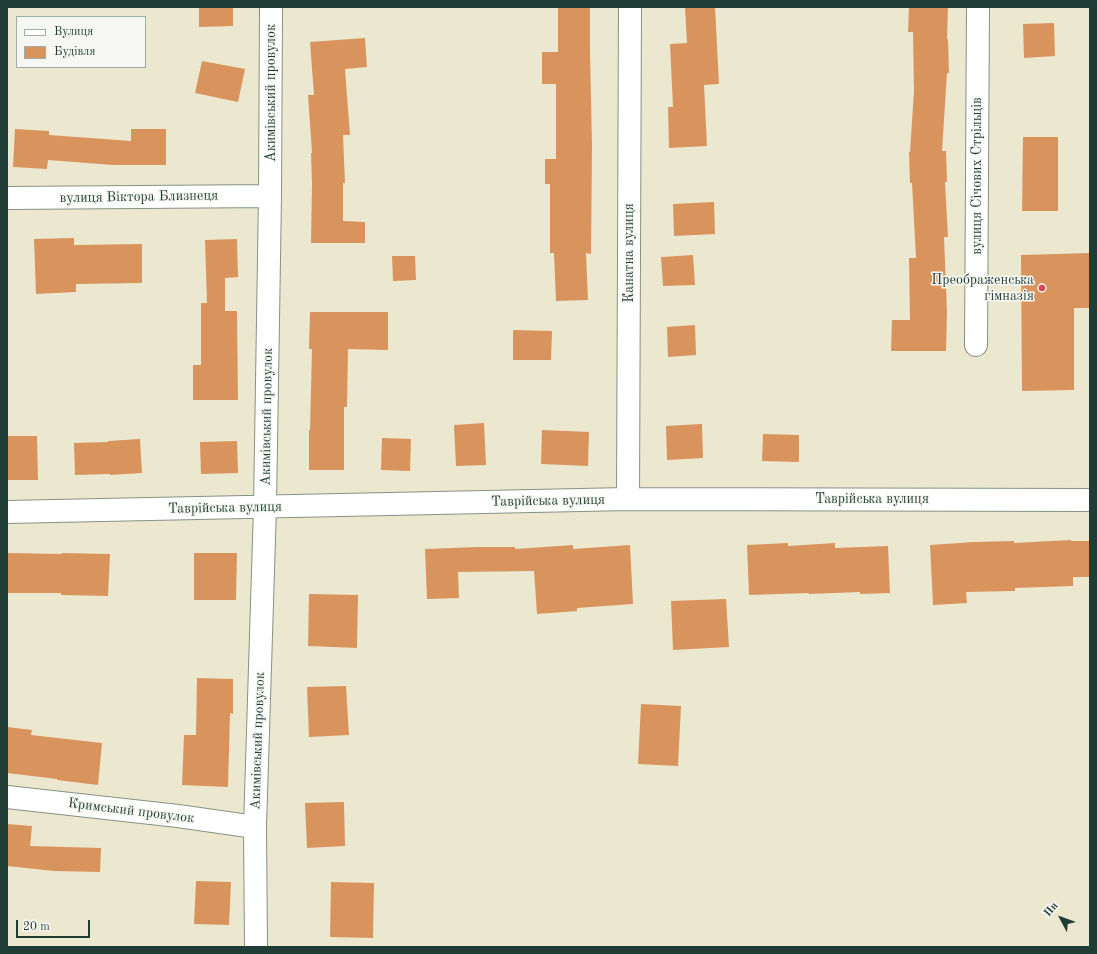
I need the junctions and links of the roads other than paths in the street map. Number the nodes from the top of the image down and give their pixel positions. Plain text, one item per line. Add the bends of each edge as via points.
1 (271, 7) edge
2 (630, 7) edge
3 (978, 7) edge
4 (270, 196) junction
5 (7, 198) edge
6 (976, 345) dead end
7 (628, 499) junction
8 (1090, 500) edge
9 (266, 508) junction
10 (7, 512) edge
11 (7, 797) edge
12 (255, 827) junction
13 (256, 947) edge

1 - 4 street, Акимівський провулок
2 - 7 street, Канатна вулиця
3 - 6 street, вулиця Січових Стрільців
4 - 5 street, вулиця Віктора Близнеця
4 - 9 street, Акимівський провулок
7 - 8 street, Таврійська вулиця
7 - 9 street, Таврійська вулиця
9 - 10 street, Таврійська вулиця
9 - 12 street, Акимівський провулок
11 - 12 street, Кримський провулок
12 - 13 street, Акимівський провулок

